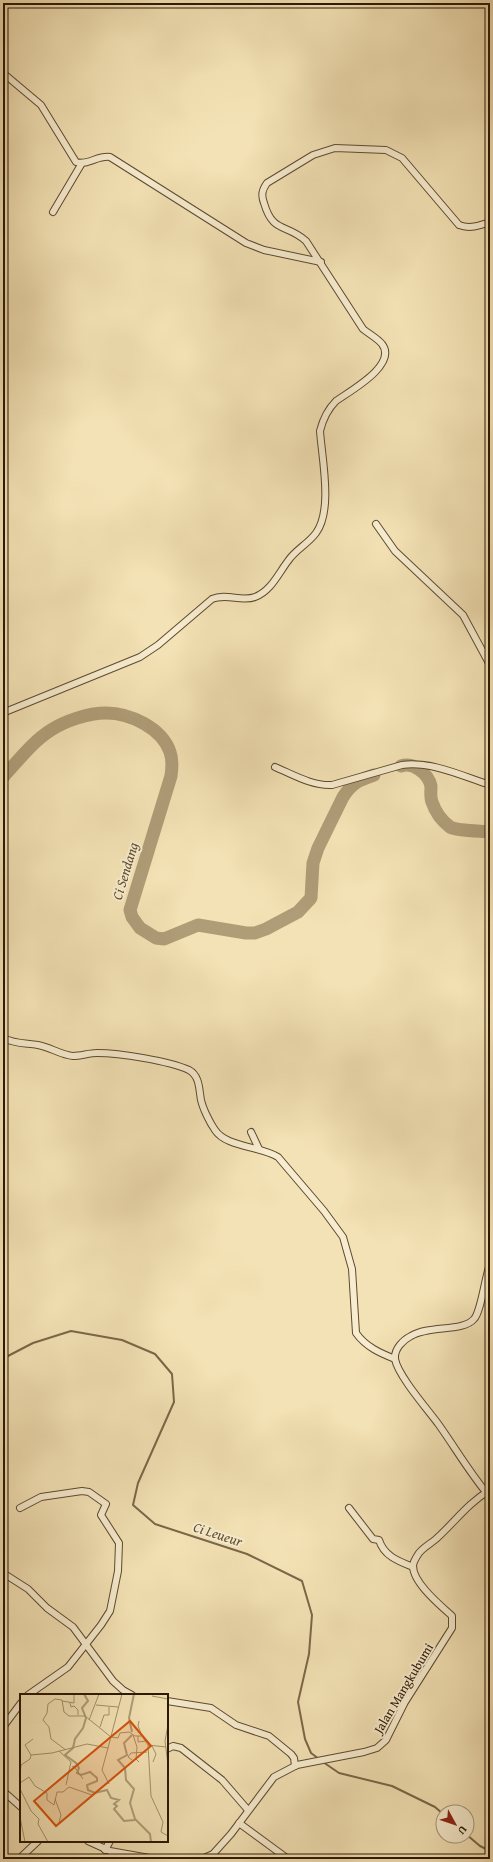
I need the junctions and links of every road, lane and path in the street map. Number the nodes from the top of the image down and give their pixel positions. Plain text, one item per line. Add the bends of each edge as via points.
1 (3, 73) edge
2 (82, 163) junction
3 (53, 212) dead end
4 (490, 222) edge
5 (320, 262) junction
6 (376, 524) dead end
7 (490, 665) edge
8 (5, 712) dead end
9 (275, 767) dead end
10 (490, 785) edge
11 (3, 1038) edge
12 (251, 1132) dead end
13 (260, 1149) junction
14 (490, 1264) edge
15 (395, 1358) junction
16 (489, 1493) edge
17 (20, 1508) dead end
18 (349, 1508) dead end
19 (413, 1566) junction
20 (3, 1573) edge
21 (86, 1643) junction
22 (29, 1694) edge
23 (130, 1694) edge
24 (168, 1701) edge
25 (20, 1704) edge
26 (3, 1727) edge
27 (168, 1748) edge
28 (296, 1766) junction
29 (3, 1791) edge
30 (20, 1806) edge
31 (248, 1810) junction
32 (239, 1823) junction
33 (37, 1842) edge
34 (90, 1842) edge
35 (109, 1842) edge
36 (105, 1850) junction
37 (208, 1858) edge
38 (20, 1859) edge
39 (155, 1859) edge
40 (288, 1859) edge

1 - 2 street via 41,105 74,160
2 - 3 street
2 - 5 street via 100,157 110,157 246,243 264,250
4 - 5 street via 472,227 459,225 409,165 396,154 378,148 335,148 313,156 272,179 263,189 262,197 271,220 301,236
5 - 8 street via 363,329 383,345 386,356 382,366 375,373 330,407 322,422 320,431 326,503 323,519 315,534 293,554 272,584 258,595 245,598 212,598 140,657
6 - 7 street via 395,551 463,614
9 - 10 street via 322,786 414,763 430,765
11 - 13 street via 18,1044 42,1046 72,1056 102,1053 159,1061 188,1070 197,1078 202,1101 215,1130 221,1137 229,1142
12 - 13 street
13 - 15 street via 278,1157 343,1237 352,1269 356,1333 374,1350
14 - 15 street via 479,1312 471,1324 413,1334 402,1341
15 - 16 street via 421,1403
16 - 19 street via 460,1513 435,1540 424,1547
17 - 21 street via 40,1497 82,1491 89,1492 106,1504 101,1515 119,1543 118,1571 110,1611
18 - 19 street via 373,1539 379,1540 388,1555 394,1560
19 - 28 street, Jalan Mangkubumi via 417,1577 430,1595 452,1616 452,1628 409,1696 386,1740 377,1748
20 - 21 street via 29,1590 47,1608 73,1627
21 - 22 street via 68,1666
21 - 23 street via 115,1684
24 - 28 street via 211,1708 236,1725 269,1736 291,1754
25 - 26 street
27 - 31 street via 173,1746 181,1748 222,1780
28 - 31 street, Jalan Mangkubumi via 274,1777
29 - 30 street
31 - 32 street, Jalan Mangkubumi
32 - 37 street, Jalan Mangkubumi
32 - 40 street
33 - 38 street
34 - 36 street
35 - 36 street
36 - 39 street

